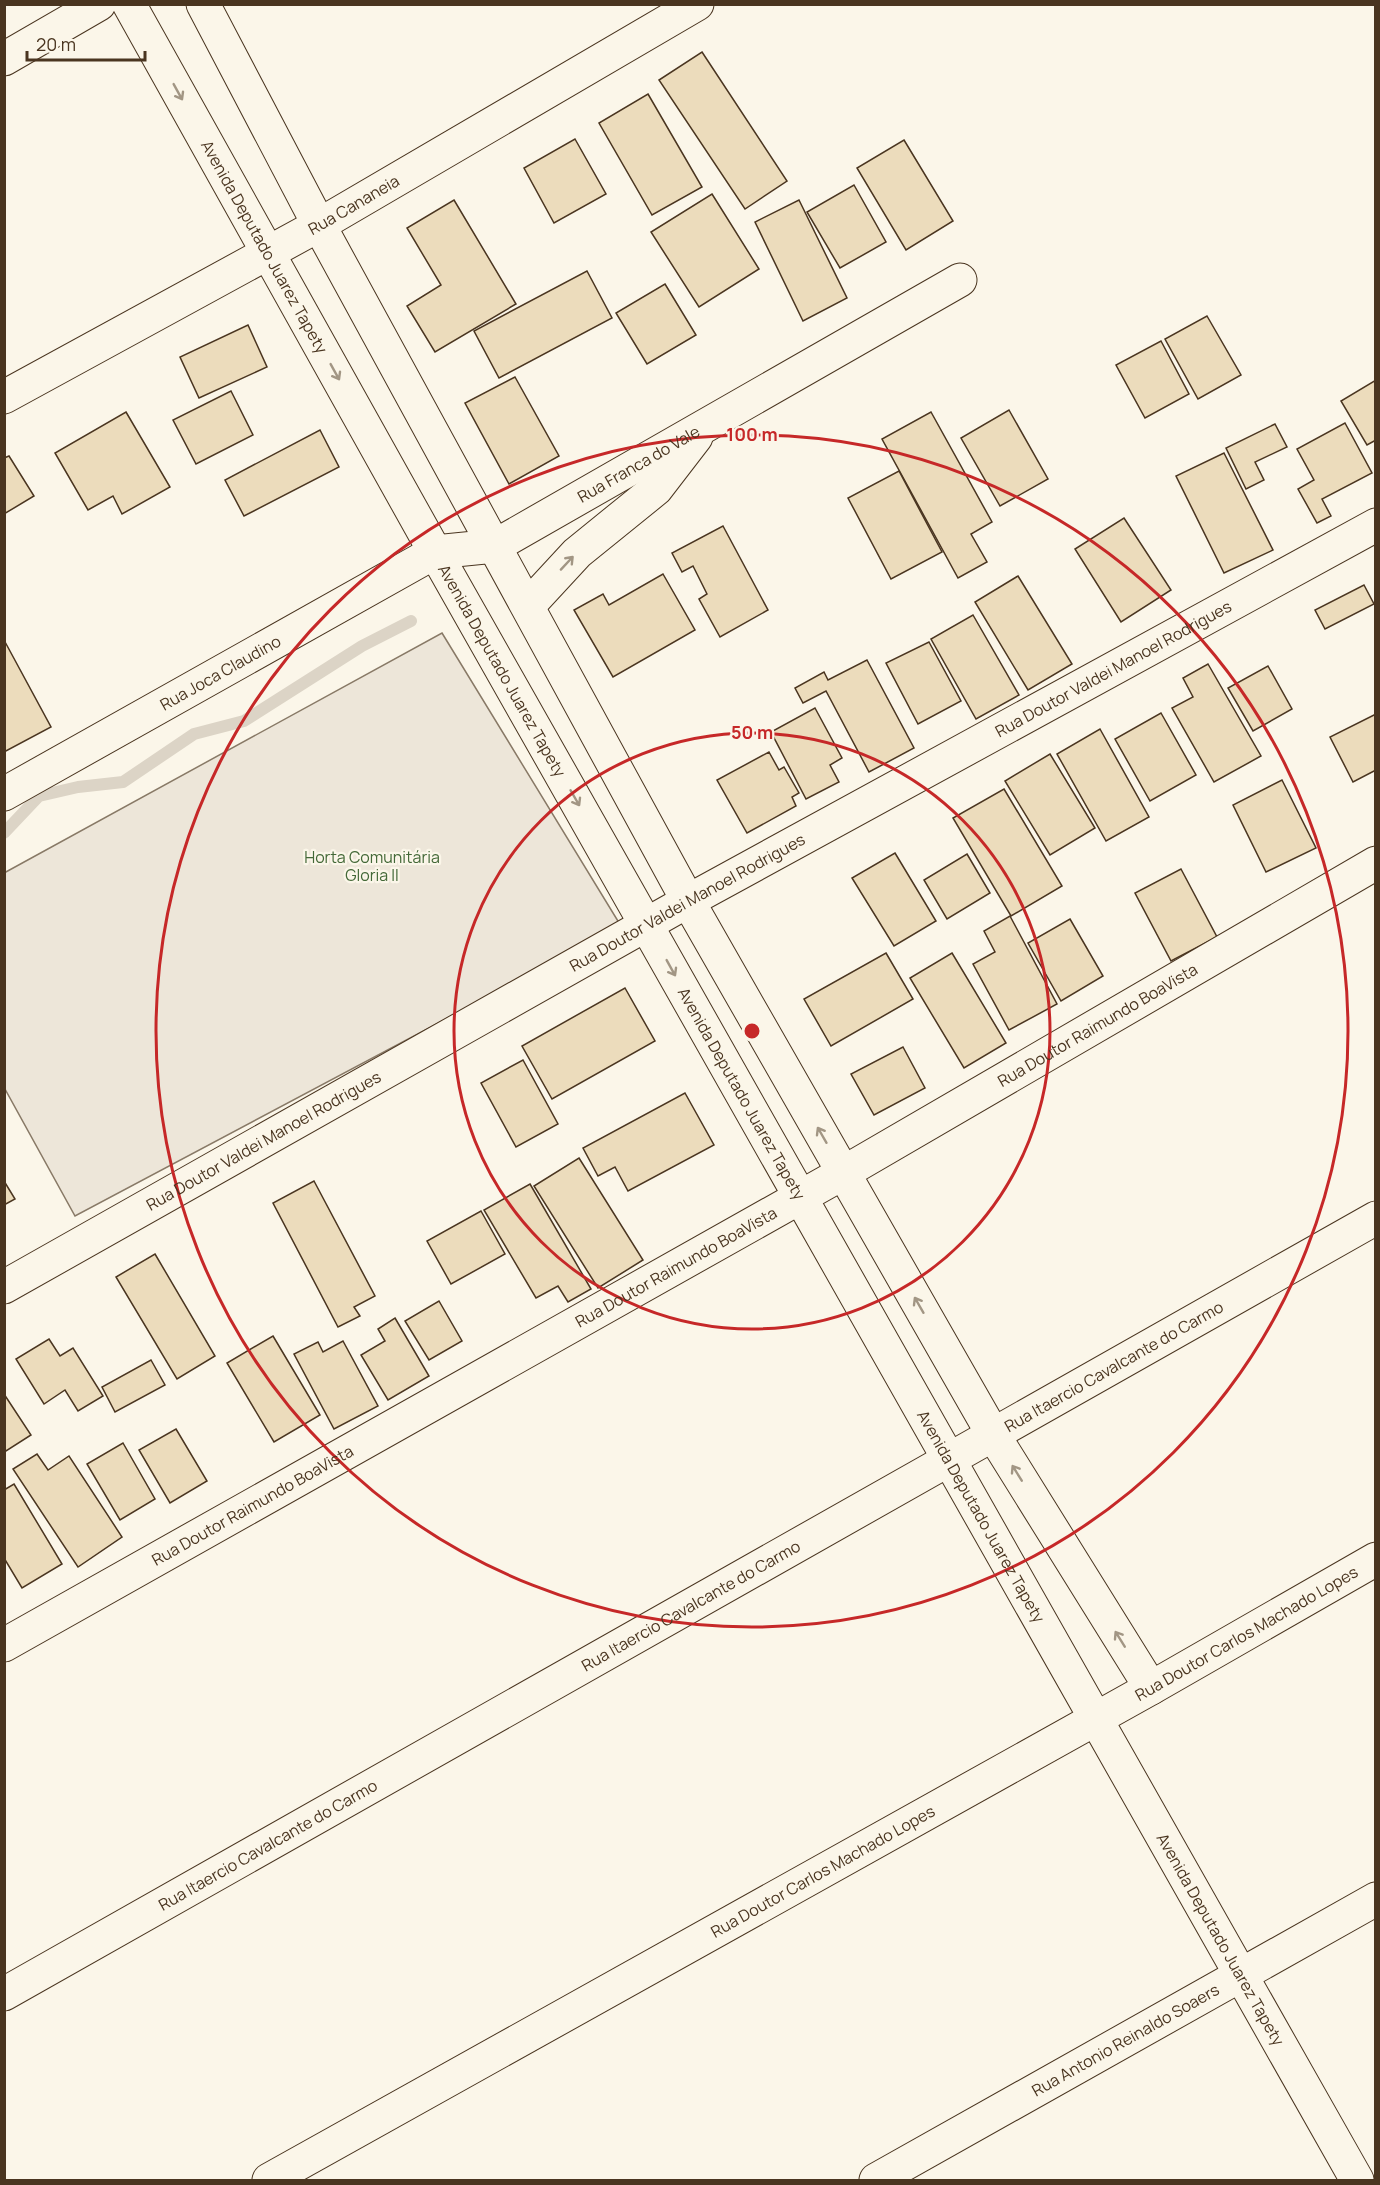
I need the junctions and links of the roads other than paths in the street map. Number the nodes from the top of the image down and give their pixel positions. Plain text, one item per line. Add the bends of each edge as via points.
1 (99, 4) edge
2 (129, 4) edge
3 (202, 4) edge
4 (697, 4) edge
5 (4, 59) edge
6 (319, 225) junction
7 (268, 253) junction
8 (960, 280) dead end
9 (4, 397) edge
10 (705, 426) junction
11 (1376, 525) edge
12 (495, 546) junction
13 (435, 552) junction
14 (528, 606) junction
15 (4, 794) edge
16 (1376, 863) edge
17 (688, 901) junction
18 (647, 925) junction
19 (843, 1173) junction
20 (800, 1196) junction
21 (1376, 1218) edge
22 (4, 1287) edge
23 (994, 1436) junction
24 (949, 1460) junction
25 (1376, 1559) edge
26 (4, 1645) edge
27 (1151, 1688) junction
28 (1095, 1719) junction
29 (1376, 1899) edge
30 (1243, 1976) junction
31 (4, 1994) edge
32 (269, 2181) edge
33 (876, 2181) edge
34 (1357, 2181) edge

1 - 5 street
2 -> 7 street, Avenida Deputado Juarez Tapety
3 - 6 street
4 - 6 street, Rua Cananeia
6 - 7 street, Rua Cananeia
6 - 12 street
7 - 9 street, Rua Cananeia
7 -> 13 street, Avenida Deputado Juarez Tapety
8 - 10 street, Rua Franca do Vale
10 - 12 street, Rua Franca do Vale
14 -> 10 street via 577,553 656,489
11 - 17 street, Rua Doutor Valdei Manoel Rodrigues
12 - 13 street, Rua Franca do Vale
12 - 14 street
13 - 15 street, Rua Joca Claudino
13 -> 18 street, Avenida Deputado Juarez Tapety
14 - 17 street
16 - 19 street, Rua Doutor Raimundo BoaVista
17 - 18 street, Rua Doutor Valdei Manoel Rodrigues
19 -> 17 street
18 -> 20 street, Avenida Deputado Juarez Tapety
18 - 22 street, Rua Doutor Valdei Manoel Rodrigues
19 - 20 street, Rua Doutor Raimundo BoaVista
23 -> 19 street
20 - 24 street, Avenida Deputado Juarez Tapety
20 - 26 street, Rua Doutor Raimundo BoaVista
21 - 23 street, Rua Itaercio Cavalcante do Carmo
23 - 24 street, Rua Itaercio Cavalcante do Carmo
27 -> 23 street
24 - 28 street, Avenida Deputado Juarez Tapety
24 - 31 street, Rua Itaercio Cavalcante do Carmo
25 - 27 street, Rua Doutor Carlos Machado Lopes
27 - 28 street, Rua Doutor Carlos Machado Lopes
28 - 30 street, Avenida Deputado Juarez Tapety
28 - 32 street, Rua Doutor Carlos Machado Lopes
29 - 30 street, Rua Antonio Reinaldo Soaers
30 - 33 street, Rua Antonio Reinaldo Soaers
30 - 34 street, Avenida Deputado Juarez Tapety

